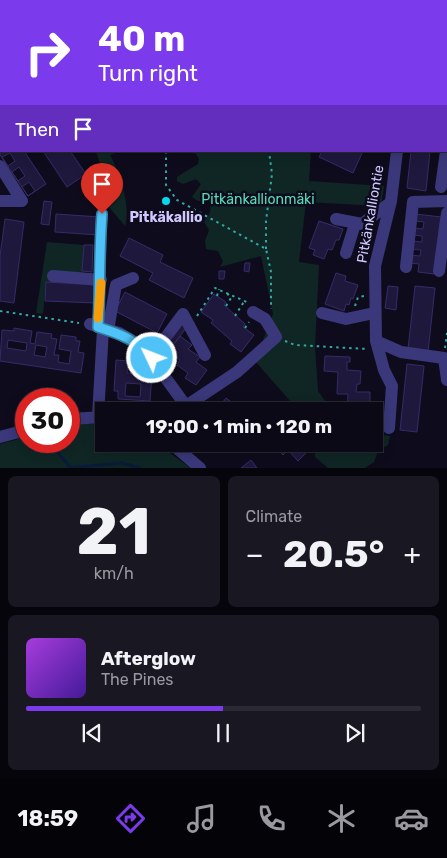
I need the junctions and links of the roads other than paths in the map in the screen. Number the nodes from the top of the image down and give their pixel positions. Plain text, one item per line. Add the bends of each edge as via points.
1 (396, 152) edge
2 (446, 152) edge
3 (0, 166) edge
4 (441, 187) dead end
5 (0, 201) edge
6 (447, 201) edge
7 (390, 203) junction
8 (447, 213) edge
9 (102, 214) dead end
10 (336, 219) dead end
11 (355, 224) junction
12 (346, 252) dead end
13 (406, 267) dead end
14 (439, 271) dead end
15 (53, 276) dead end
16 (133, 278) dead end
17 (101, 280) junction
18 (252, 312) road end
19 (322, 313) dead end
20 (374, 313) junction
21 (100, 328) junction
22 (373, 345) junction
23 (205, 355) dead end
24 (151, 357) junction
25 (447, 380) edge
26 (101, 402) edge
27 (179, 402) edge
28 (193, 402) edge
29 (95, 417) edge
30 (80, 418) edge
31 (389, 428) dead end
32 (15, 433) edge
33 (0, 437) edge
34 (181, 452) edge
35 (200, 468) edge

1 - 7 street, Pitkänkalliontie
2 - 4 street
3 - 5 street via 22,201
6 - 13 street via 413,202
7 - 11 street via 362,224
7 - 20 street, Pitkänkalliontie via 375,266
8 - 14 street
9 - 17 street
10 - 11 street
11 - 12 street
15 - 17 street
16 - 21 street via 116,286
17 - 21 street
18 - 28 street via 265,319 275,334 237,372
19 - 20 street via 346,319
20 - 22 street, Pitkänkalliontie
21 - 24 street via 129,338
21 - 26 street
22 - 25 street via 444,358
22 - 31 street, Pitkänkalliontie via 392,386
23 - 24 street via 183,314
24 - 27 street
29 - 30 street
32 - 33 street
34 - 35 street

